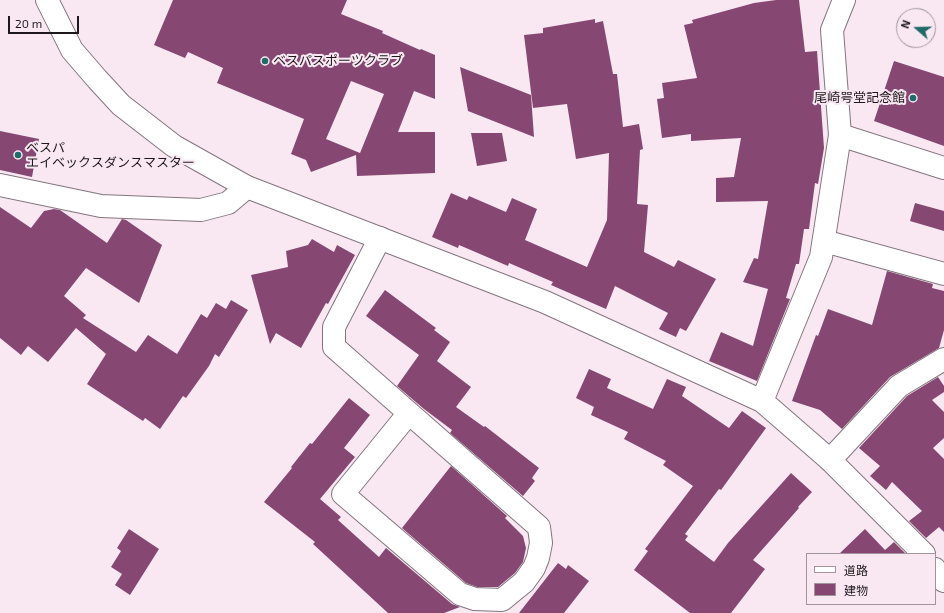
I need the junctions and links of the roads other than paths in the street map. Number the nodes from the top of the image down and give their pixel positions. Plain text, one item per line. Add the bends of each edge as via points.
1 (47, 0) edge
2 (844, 0) edge
3 (840, 135) junction
4 (944, 168) edge
5 (0, 185) edge
6 (247, 187) junction
7 (380, 238) junction
8 (824, 241) junction
9 (944, 274) edge
10 (944, 359) edge
11 (762, 401) junction
12 (409, 413) junction
13 (830, 460) junction
14 (923, 553) edge
15 (936, 570) edge
16 (944, 582) edge

1 - 6 street via 72,50 121,105 174,146
2 - 3 street via 832,30
3 - 4 street
3 - 8 street
5 - 6 street via 101,206 201,210 228,203
6 - 7 street
7 - 11 street via 545,302
7 - 12 street via 334,327 334,347
8 - 9 street
8 - 11 street via 821,257
10 - 13 street via 899,386
11 - 13 street
12 - 12 street via 539,527 541,543 534,568 524,582 502,600 475,599 460,594 343,494
13 - 14 street
15 - 16 street

